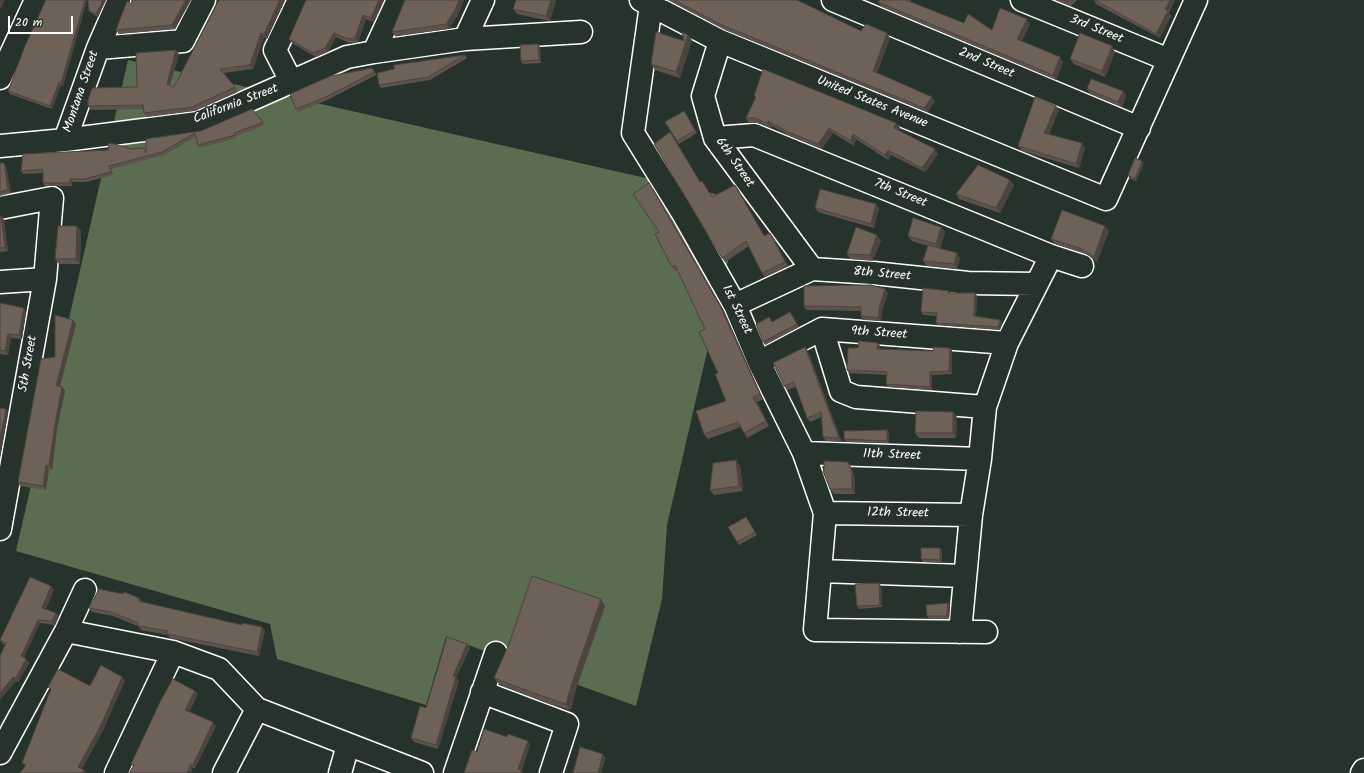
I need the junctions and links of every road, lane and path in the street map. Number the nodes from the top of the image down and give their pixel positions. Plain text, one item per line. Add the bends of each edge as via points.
1 (36, 0) edge
2 (119, 0) edge
3 (204, 0) edge
4 (299, 0) edge
5 (398, 0) edge
6 (483, 0) edge
7 (833, 0) edge
8 (1022, 0) edge
9 (1196, 0) edge
10 (648, 2) edge
11 (581, 32) dead end
12 (465, 39) junction
13 (720, 41) junction
14 (98, 48) junction
15 (374, 52) junction
16 (1169, 60) junction
17 (0, 78) edge
18 (292, 83) junction
19 (1139, 128) junction
20 (715, 138) junction
21 (65, 140) junction
22 (0, 146) edge
23 (0, 208) edge
24 (1051, 256) junction
25 (1082, 266) dead end
26 (812, 269) junction
27 (45, 279) junction
28 (0, 282) edge
29 (1036, 284) junction
30 (736, 305) junction
31 (822, 329) junction
32 (1007, 343) junction
33 (759, 362) junction
34 (985, 407) junction
35 (804, 453) junction
36 (980, 459) junction
37 (824, 514) junction
38 (971, 516) junction
39 (0, 529) edge
40 (820, 571) junction
41 (964, 576) junction
42 (85, 590) dead end
43 (66, 631) junction
44 (960, 632) junction
45 (986, 632) dead end
46 (173, 652) junction
47 (496, 653) dead end
48 (482, 692) junction
49 (257, 709) junction
50 (348, 745) junction
51 (0, 753) edge
52 (1364, 770) edge
53 (417, 772) edge
54 (116, 773) edge
55 (224, 773) edge
56 (340, 773) edge
57 (455, 773) edge
58 (551, 773) edge
59 (1362, 773) edge

1 - 17 street
2 - 14 street, Montana Street
3 - 14 street via 183,41
4 - 18 street via 275,50
5 - 15 street
6 - 12 street
7 - 19 street, 2nd Street
8 - 16 street, 3rd Street
9 - 16 street
10 - 13 street, United States Avenue
10 - 30 street, 1st Street via 633,133
11 - 12 street, California Street
12 - 15 street, California Street
13 - 19 street, United States Avenue via 1106,199
13 - 20 street, 6th Street via 703,96
14 - 21 street, Montana Street
15 - 18 street, California Street via 347,58
16 - 19 street
18 - 21 street, California Street via 198,123
20 - 24 street, 7th Street via 754,135
20 - 26 street, 6th Street
21 - 22 street, California Street
23 - 27 street, 5th Street via 52,198
24 - 25 street, 7th Street
24 - 29 street
26 - 29 street, 8th Street via 968,283
26 - 30 street, 8th Street
27 - 28 street
27 - 39 street, 5th Street
29 - 32 street
30 - 33 street, 1st Street
31 - 32 street, 9th Street
31 - 33 street
31 - 34 street via 841,391 856,397
32 - 34 street
33 - 35 street, 1st Street
34 - 36 street
35 - 36 street, 11th Street
35 - 37 street, 1st Street
36 - 38 street
37 - 38 street, 12th Street
37 - 40 street, 1st Street
38 - 41 street
40 - 41 street
40 - 44 street, 1st Street via 815,630
41 - 44 street
42 - 43 street
43 - 46 street
43 - 51 street
44 - 45 street
46 - 49 street via 220,668
46 - 54 street
47 - 48 street
48 - 57 street
48 - 58 street via 567,724
49 - 50 street
49 - 55 street
50 - 53 street
50 - 56 street
52 - 59 street

